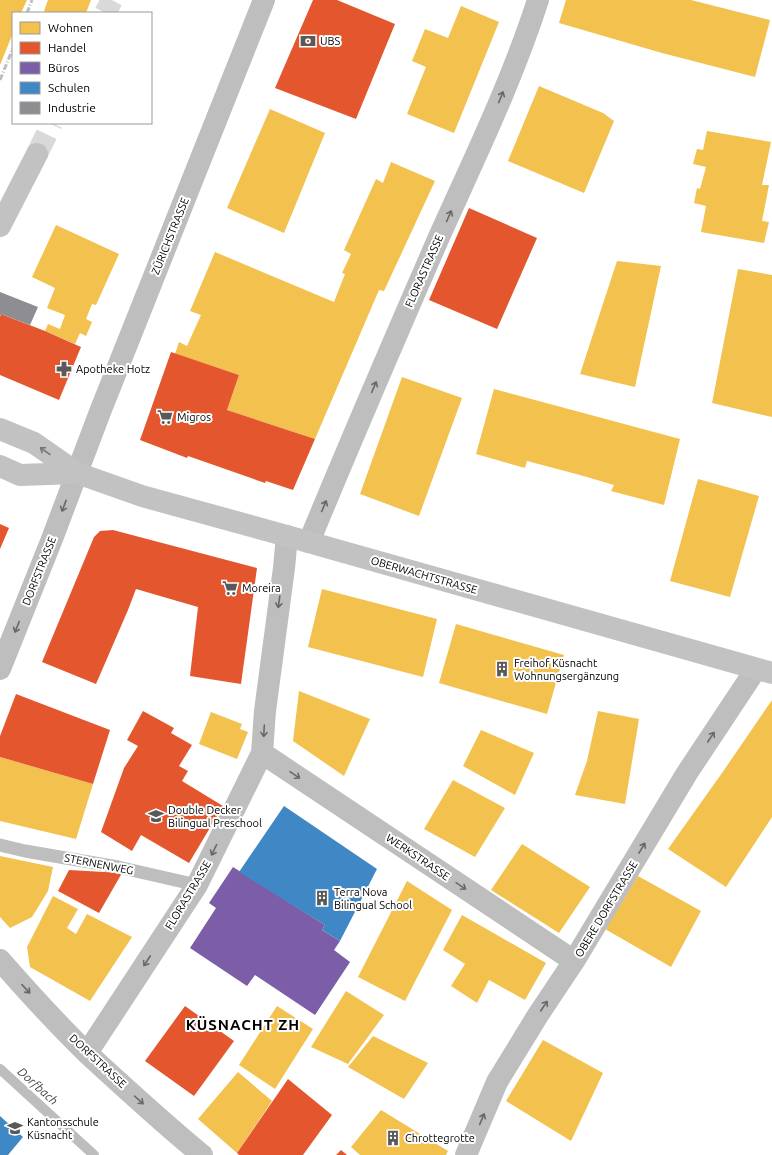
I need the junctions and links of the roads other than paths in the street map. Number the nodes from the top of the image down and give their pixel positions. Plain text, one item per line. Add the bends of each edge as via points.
1 (264, 0) edge
2 (538, 0) edge
3 (37, 154) tunnel mouth
4 (0, 226) edge
5 (0, 429) edge
6 (0, 466) edge
7 (77, 473) junction
8 (287, 536) junction
9 (309, 542) junction
10 (0, 669) edge
11 (764, 671) edge
12 (262, 754) junction
13 (0, 844) edge
14 (197, 885) junction
15 (0, 960) edge
16 (574, 961) junction
17 (87, 1053) junction
18 (202, 1155) edge
19 (466, 1155) edge

1 - 7 street, ZÜRICHSTRASSE
9 -> 2 street, FLORASTRASSE via 391,345 496,110
3 - 4 main road
7 -> 5 main road, OBERWACHTSTRASSE via 34,443
6 - 7 main road, OBERWACHTSTRASSE via 20,475
7 - 8 main road, OBERWACHTSTRASSE via 142,496
7 -> 10 street, DORFSTRASSE
8 - 9 main road, OBERWACHTSTRASSE
8 -> 12 street, FLORASTRASSE
9 - 11 main road, OBERWACHTSTRASSE
16 -> 11 street, OBERE DORFSTRASSE via 687,773
12 -> 14 street, FLORASTRASSE
12 -> 16 street, WERKSTRASSE
13 - 14 lane, STERNENWEG
14 -> 17 street, FLORASTRASSE
15 -> 17 street, DORFSTRASSE
19 -> 16 street, OBERE DORFSTRASSE via 497,1082
17 -> 18 street, DORFSTRASSE

